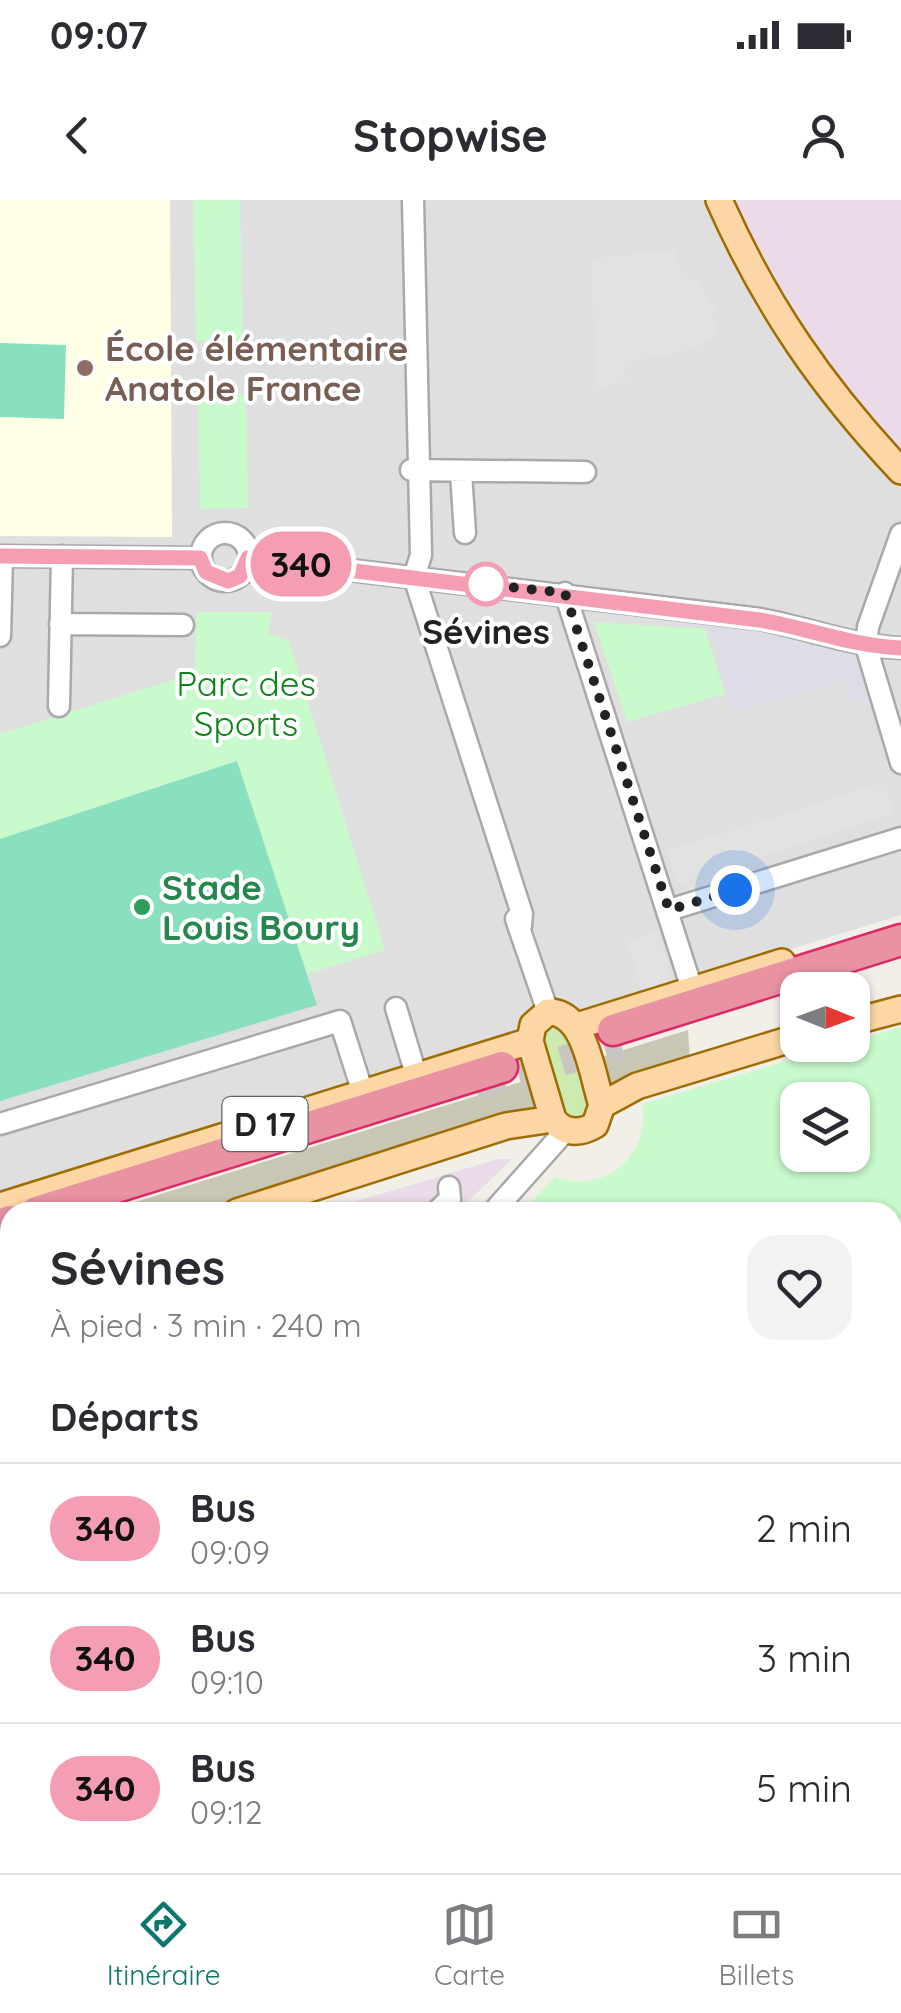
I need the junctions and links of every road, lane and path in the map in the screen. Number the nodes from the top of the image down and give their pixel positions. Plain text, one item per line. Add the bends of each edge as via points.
1 (410, 200) edge
2 (719, 200) edge
3 (415, 470) junction
4 (585, 472) dead end
5 (901, 472) edge
6 (462, 473) junction
7 (465, 533) dead end
8 (901, 534) edge
9 (1, 556) edge
10 (62, 556) junction
11 (200, 558) junction
12 (248, 558) junction
13 (417, 577) junction
14 (565, 593) junction
15 (60, 624) junction
16 (183, 625) dead end
17 (0, 636) edge
18 (867, 637) junction
19 (901, 638) edge
20 (901, 648) edge
21 (58, 706) dead end
22 (901, 763) edge
23 (901, 838) edge
24 (669, 910) junction
25 (901, 926) edge
26 (901, 940) edge
27 (901, 956) edge
28 (692, 989) junction
29 (396, 1008) dead end
30 (901, 1009) edge
31 (548, 1012) junction
32 (870, 1017) edge
33 (577, 1026) junction
34 (530, 1041) junction
35 (780, 1042) edge
36 (502, 1067) tunnel mouth
37 (417, 1078) junction
38 (363, 1094) junction
39 (602, 1104) junction
40 (0, 1124) edge
41 (560, 1125) junction
42 (449, 1186) dead end
43 (13, 1202) edge
44 (68, 1202) edge
45 (268, 1202) edge
46 (447, 1202) edge
47 (501, 1202) edge

1 - 3 street
2 - 5 main road via 806,361
3 - 6 street
3 - 13 street
4 - 6 street
6 - 7 street
8 - 18 street
9 - 10 street
9 - 17 street
10 - 11 street
10 - 15 street
11 - 12 street via 206,572 228,581 240,576
11 - 12 street via 210,538 225,533 244,543
12 - 13 street
13 - 14 street
13 - 31 street
14 - 18 street
14 - 24 street
15 - 16 street
15 - 21 street
18 - 19 street
18 - 20 street
18 - 22 street
23 - 24 street
24 - 28 street
25 - 28 main road
26 - 27 highway via 617,1037
28 - 33 main road
29 - 37 street
30 - 32 main road
31 - 33 main road
31 - 34 main road via 533,1025
33 - 39 main road
34 - 37 main road, D 17
34 - 41 main road
35 - 39 main road, D 17 via 637,1086
36 - 44 highway
37 - 38 main road, D 17
38 - 40 street via 340,1021
38 - 43 main road, D 17
39 - 41 main road, D 17 via 594,1124 581,1131
41 - 45 main road, D 17 via 506,1126
41 - 47 street
42 - 46 street

